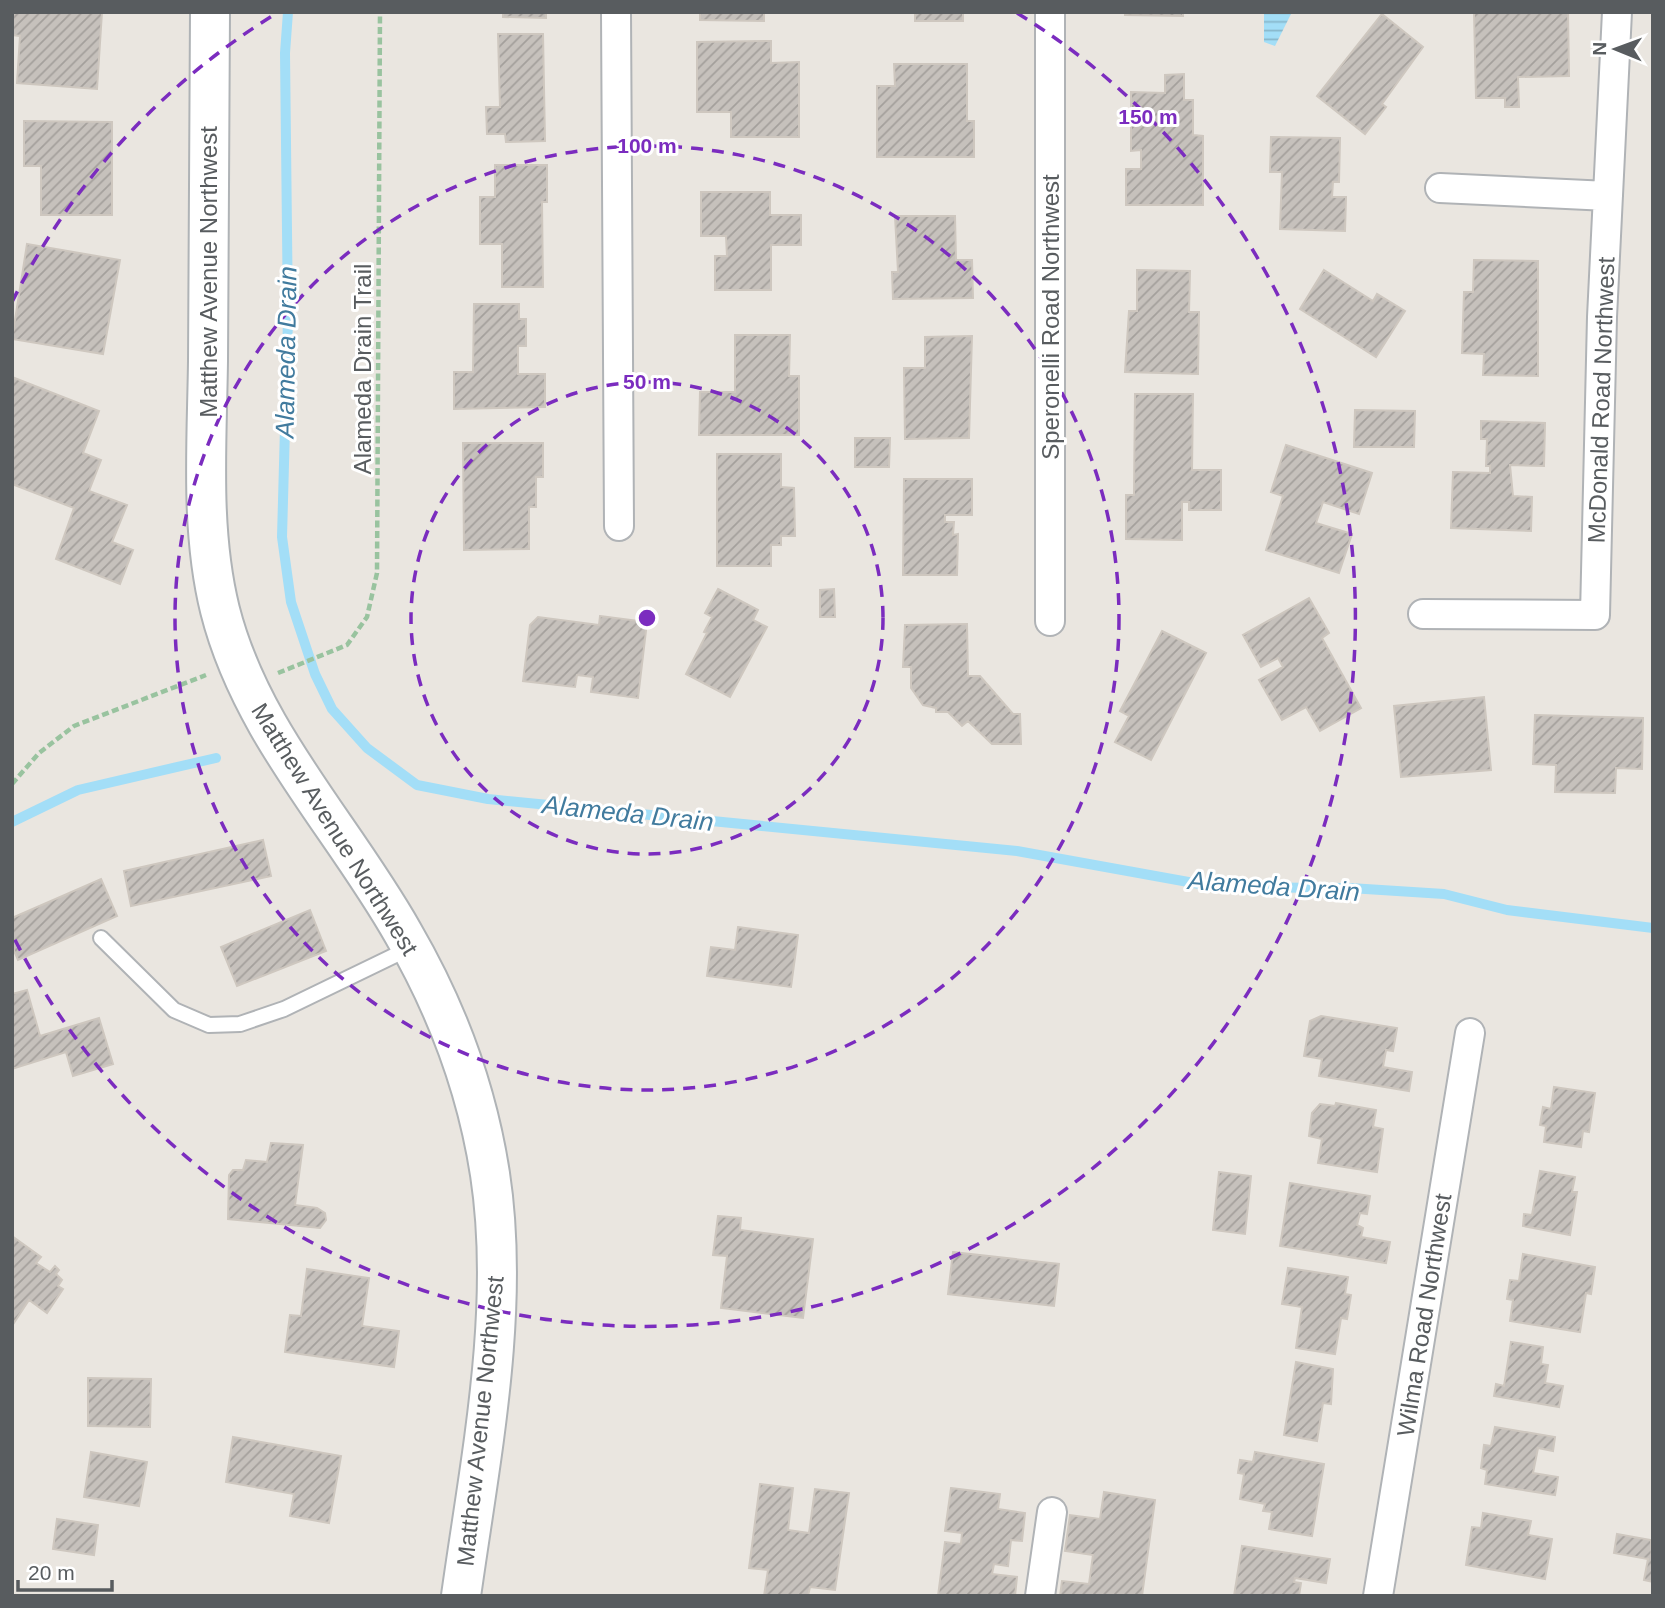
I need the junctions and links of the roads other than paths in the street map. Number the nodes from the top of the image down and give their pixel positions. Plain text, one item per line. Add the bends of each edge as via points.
1 (211, 12) edge
2 (616, 12) edge
3 (1050, 12) edge
4 (1617, 12) edge
5 (1440, 188) dead end
6 (1608, 196) junction
7 (619, 526) dead end
8 (1423, 614) dead end
9 (1050, 621) dead end
10 (101, 939) dead end
11 (411, 948) junction
12 (1470, 1033) dead end
13 (1052, 1511) dead end
14 (461, 1596) edge
15 (1040, 1596) edge
16 (1378, 1596) edge

1 - 11 street, Matthew Avenue Northwest via 207,441 210,534 219,607 237,665 258,711
2 - 7 street
3 - 9 street, Speronelli Road Northwest
4 - 6 street, McDonald Road Northwest
5 - 6 street
6 - 8 street, McDonald Road Northwest via 1595,615
10 - 11 lane via 174,1010 209,1025 240,1024 284,1009
11 - 14 street, Matthew Avenue Northwest via 455,1040 472,1097 490,1174 496,1246 495,1317
12 - 16 street, Wilma Road Northwest
13 - 15 street

